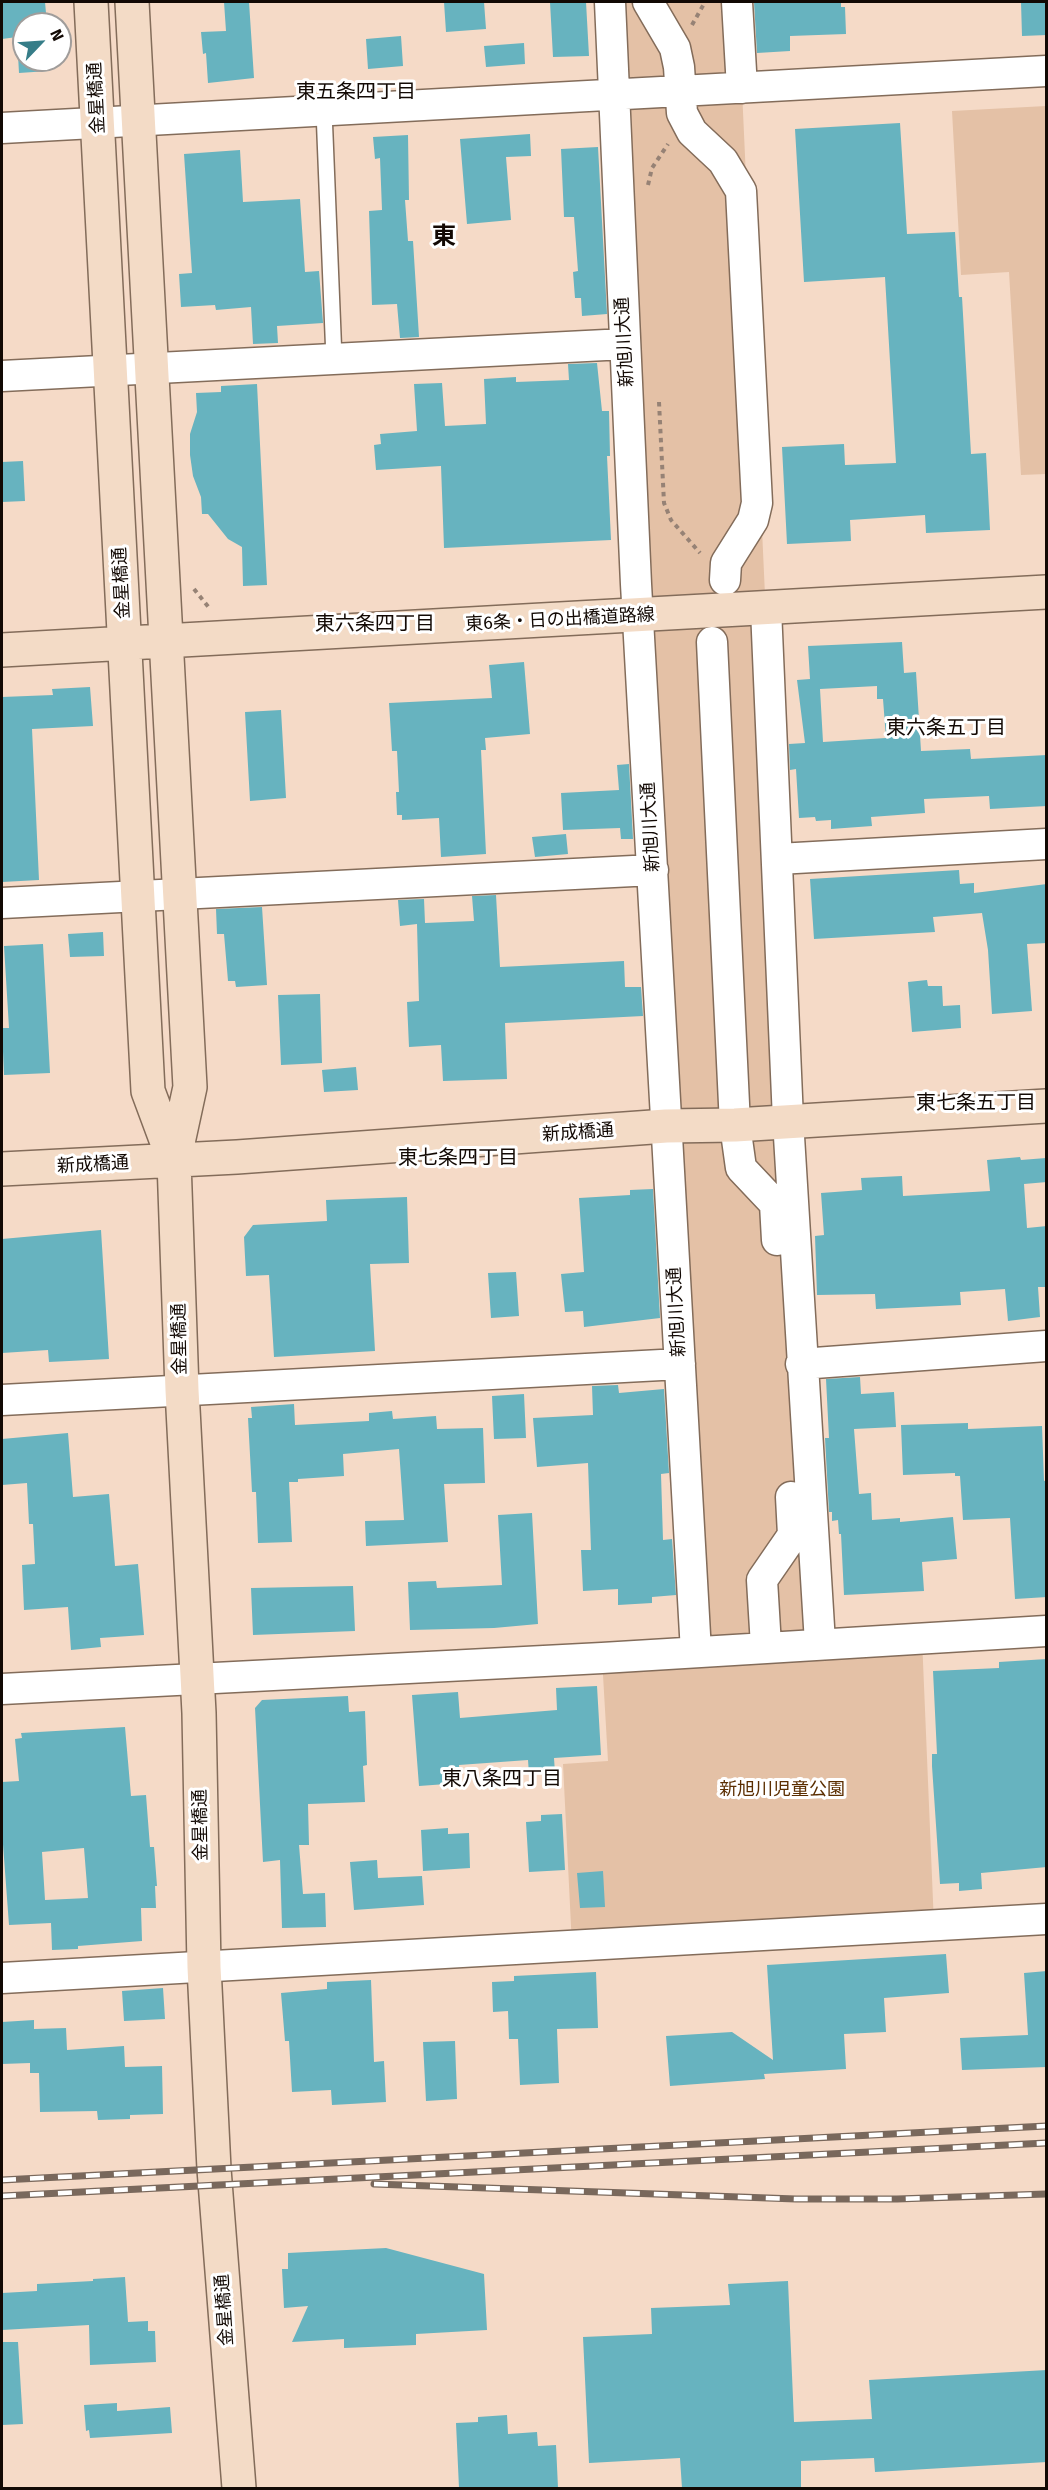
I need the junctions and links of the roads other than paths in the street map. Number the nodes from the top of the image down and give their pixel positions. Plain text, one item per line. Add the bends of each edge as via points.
1 (92, 2) edge
2 (132, 2) edge
3 (610, 2) edge
4 (648, 2) edge
5 (737, 2) edge
6 (1047, 71) edge
7 (742, 88) junction
8 (613, 95) junction
9 (681, 102) junction
10 (324, 111) junction
11 (139, 121) junction
12 (98, 123) junction
13 (2, 128) edge
14 (625, 344) junction
15 (334, 359) junction
16 (152, 368) junction
17 (111, 370) junction
18 (2, 376) edge
19 (725, 579) dead end
20 (1047, 592) edge
21 (766, 609) junction
22 (638, 615) junction
23 (166, 641) junction
24 (712, 642) dead end
25 (125, 643) junction
26 (2, 650) edge
27 (1047, 844) edge
28 (778, 859) junction
29 (653, 870) junction
30 (180, 894) junction
31 (139, 896) junction
32 (2, 903) edge
33 (1047, 1106) edge
34 (788, 1120) junction
35 (735, 1125) junction
36 (666, 1126) junction
37 (174, 1161) junction
38 (2, 1169) edge
39 (1047, 1346) edge
40 (680, 1364) junction
41 (801, 1364) junction
42 (182, 1390) junction
43 (2, 1400) edge
44 (1047, 1631) edge
45 (820, 1643) junction
46 (766, 1646) junction
47 (696, 1652) junction
48 (198, 1679) junction
49 (2, 1689) edge
50 (1047, 1919) edge
51 (204, 1967) junction
52 (2, 1978) edge
53 (238, 2488) edge

1 - 12 street, 金星橋通
2 - 11 street, 金星橋通
3 - 8 street, 新旭川大通
4 - 9 street via 675,48
5 - 7 street
6 - 7 street
7 - 9 street
8 - 9 street
8 - 10 street
8 - 14 street, 新旭川大通
9 - 19 street via 692,132 723,161 741,191 757,502 753,520 726,563
10 - 11 street
10 - 15 lane
11 - 12 street
11 - 16 street, 金星橋通
12 - 13 street
12 - 17 street, 金星橋通
14 - 15 street
14 - 22 street, 新旭川大通
15 - 16 street
16 - 17 street
16 - 23 street, 金星橋通
17 - 18 street
17 - 25 street, 金星橋通
20 - 21 street, 東6条・日の出橋道路線
21 - 22 street, 東6条・日の出橋道路線
21 - 28 street
22 - 23 street, 東6条・日の出橋道路線
22 - 29 street, 新旭川大通
23 - 25 street, 東6条・日の出橋道路線
23 - 30 street, 金星橋通
24 - 35 street
25 - 26 street, 東6条・日の出橋道路線
25 - 31 street, 金星橋通
27 - 28 street
28 - 34 street
29 - 30 street
29 - 36 street, 新旭川大通
30 - 31 street
30 - 37 street, 金星橋通 via 190,1087
31 - 32 street
31 - 37 street, 金星橋通 via 148,1091
33 - 34 street, 新成橋通
34 - 35 street, 新成橋通
34 - 41 street
35 - 36 street, 新成橋通
35 - 46 street via 741,1168 775,1204 793,1534 762,1580
36 - 37 street, 新成橋通
36 - 40 street, 新旭川大通
37 - 38 street, 新成橋通
37 - 42 street, 金星橋通
39 - 41 street
40 - 42 street
40 - 47 street, 新旭川大通
41 - 45 street
42 - 43 street
42 - 48 street, 金星橋通
44 - 45 street
45 - 46 street
46 - 47 street
47 - 48 street
48 - 49 street
48 - 51 street, 金星橋通
50 - 51 street
51 - 52 street
51 - 53 street, 金星橋通 via 214,2169

